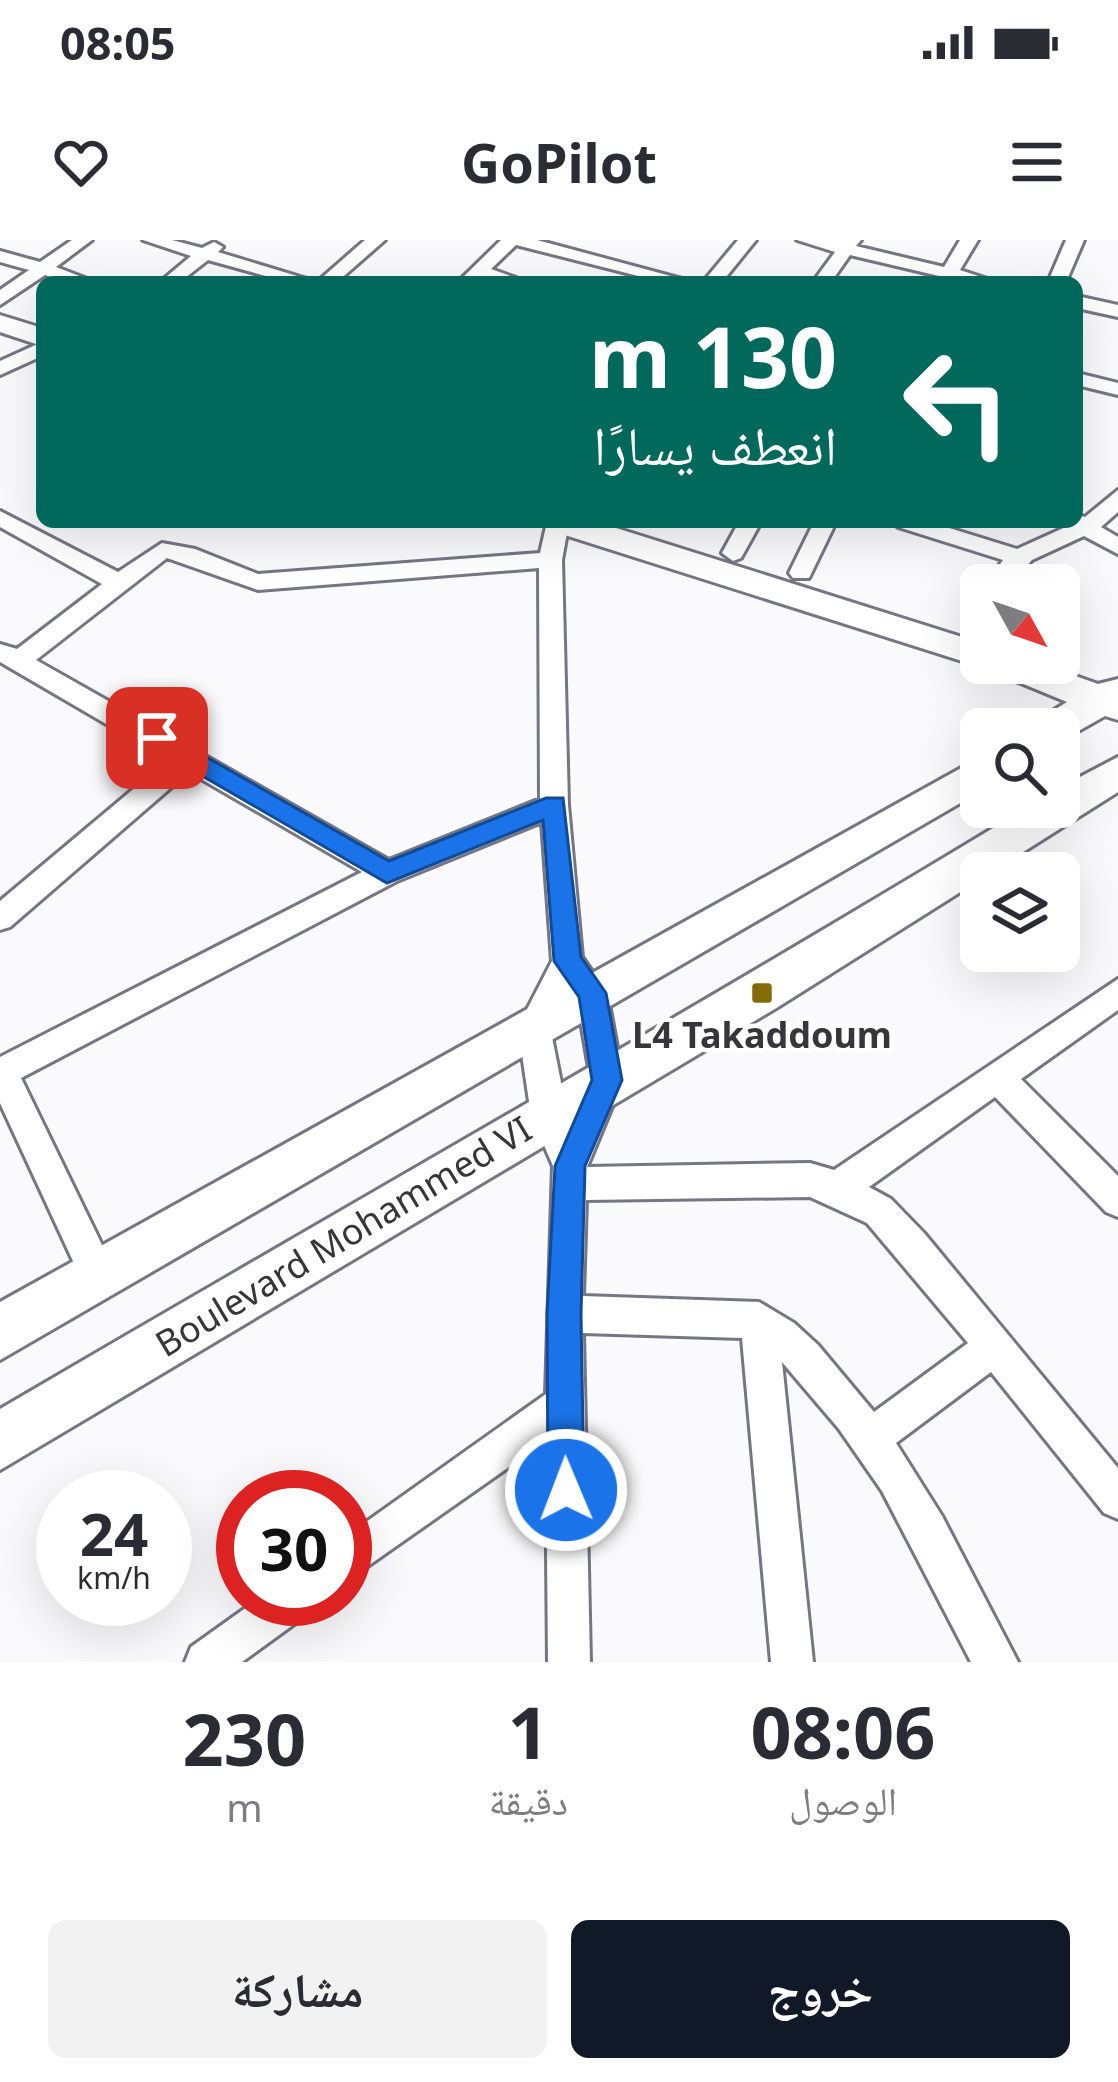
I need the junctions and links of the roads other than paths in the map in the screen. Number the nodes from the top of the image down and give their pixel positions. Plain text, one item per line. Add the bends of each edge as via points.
1 (83, 240) edge
2 (152, 240) edge
3 (223, 240) edge
4 (376, 240) edge
5 (513, 240) edge
6 (747, 240) edge
7 (806, 240) edge
8 (969, 240) edge
9 (1075, 240) edge
10 (849, 245) edge
11 (205, 254) junction
12 (0, 256) edge
13 (632, 260) junction
14 (44, 269) junction
15 (67, 276) edge
16 (178, 276) edge
17 (286, 276) edge
18 (333, 276) edge
19 (474, 276) edge
20 (618, 276) edge
21 (670, 276) edge
22 (717, 276) edge
23 (826, 276) edge
24 (941, 276) edge
25 (948, 276) edge
26 (1060, 276) edge
27 (0, 299) edge
28 (1083, 303) edge
29 (1118, 311) edge
30 (0, 323) edge
31 (0, 343) edge
32 (36, 346) edge
33 (36, 348) edge
34 (36, 351) edge
35 (0, 369) edge
36 (1083, 380) edge
37 (1118, 389) edge
38 (1118, 496) edge
39 (0, 518) edge
40 (1083, 525) edge
41 (1083, 526) edge
42 (558, 528) edge
43 (582, 528) edge
44 (674, 528) edge
45 (822, 528) edge
46 (925, 528) edge
47 (1076, 528) edge
48 (741, 538) edge
49 (1118, 547) edge
50 (1015, 556) junction
51 (550, 560) junction
52 (1010, 564) edge
53 (801, 573) junction
54 (117, 582) junction
55 (960, 628) edge
56 (960, 630) edge
57 (9, 656) edge
58 (1080, 671) edge
59 (1080, 684) edge
60 (1114, 693) edge
61 (1080, 713) edge
62 (189, 757) junction
63 (1118, 772) edge
64 (960, 783) edge
65 (554, 805) junction
66 (387, 872) junction
67 (2, 913) edge
68 (580, 977) junction
69 (1118, 993) edge
70 (534, 1027) junction
71 (1, 1073) edge
72 (998, 1077) junction
73 (607, 1080) junction
74 (547, 1115) junction
75 (569, 1175) junction
76 (838, 1188) junction
77 (1118, 1200) edge
78 (98, 1274) junction
79 (564, 1314) junction
80 (759, 1320) junction
81 (0, 1332) edge
82 (996, 1345) junction
83 (565, 1404) junction
84 (0, 1441) edge
85 (868, 1441) junction
86 (1118, 1499) edge
87 (372, 1543) edge
88 (256, 1626) edge
89 (987, 1655) edge
90 (206, 1662) edge
91 (569, 1662) edge
92 (792, 1662) edge

1 - 14 street
2 - 11 street
3 - 11 street
4 - 18 street
5 - 13 street
5 - 19 street
6 - 22 street
7 - 10 street
8 - 25 street
9 - 26 street
10 - 23 street
10 - 24 street
11 - 16 street
11 - 17 street
12 - 14 street
13 - 20 street
13 - 21 street
14 - 15 street
14 - 27 street
28 - 29 street
30 - 32 main road
31 - 33 main road
34 - 35 street
36 - 37 street
38 - 40 street via 1105,516
39 - 54 street
41 - 49 street
42 - 51 street
43 - 56 main road
44 - 48 main road
45 - 53 street
46 - 50 street
47 - 50 street
48 - 53 main road
50 - 52 street
51 - 54 street via 278,583 243,580 169,550
51 - 65 street
53 - 55 main road
54 - 57 street
57 - 62 street
58 - 60 main road
59 - 60 main road
60 - 61 main road
62 - 66 street
62 - 67 street
63 - 73 main road, Boulevard Mohammed VI
64 - 68 main road
65 - 66 street
65 - 68 street
66 - 71 street
68 - 70 main road
68 - 73 street
69 - 72 street
70 - 74 street
70 - 78 main road
71 - 78 street
72 - 76 street
72 - 77 street
73 - 74 main road, Boulevard Mohammed VI
73 - 75 street
74 - 75 street
74 - 84 main road, Boulevard Mohammed VI
75 - 76 street via 779,1178
75 - 79 street
76 - 82 street via 879,1211
78 - 81 main road
79 - 80 street
79 - 83 street
80 - 85 street via 808,1361
80 - 92 street
82 - 85 street
82 - 86 street
83 - 87 street
83 - 91 street
85 - 89 street via 927,1527
88 - 90 street

